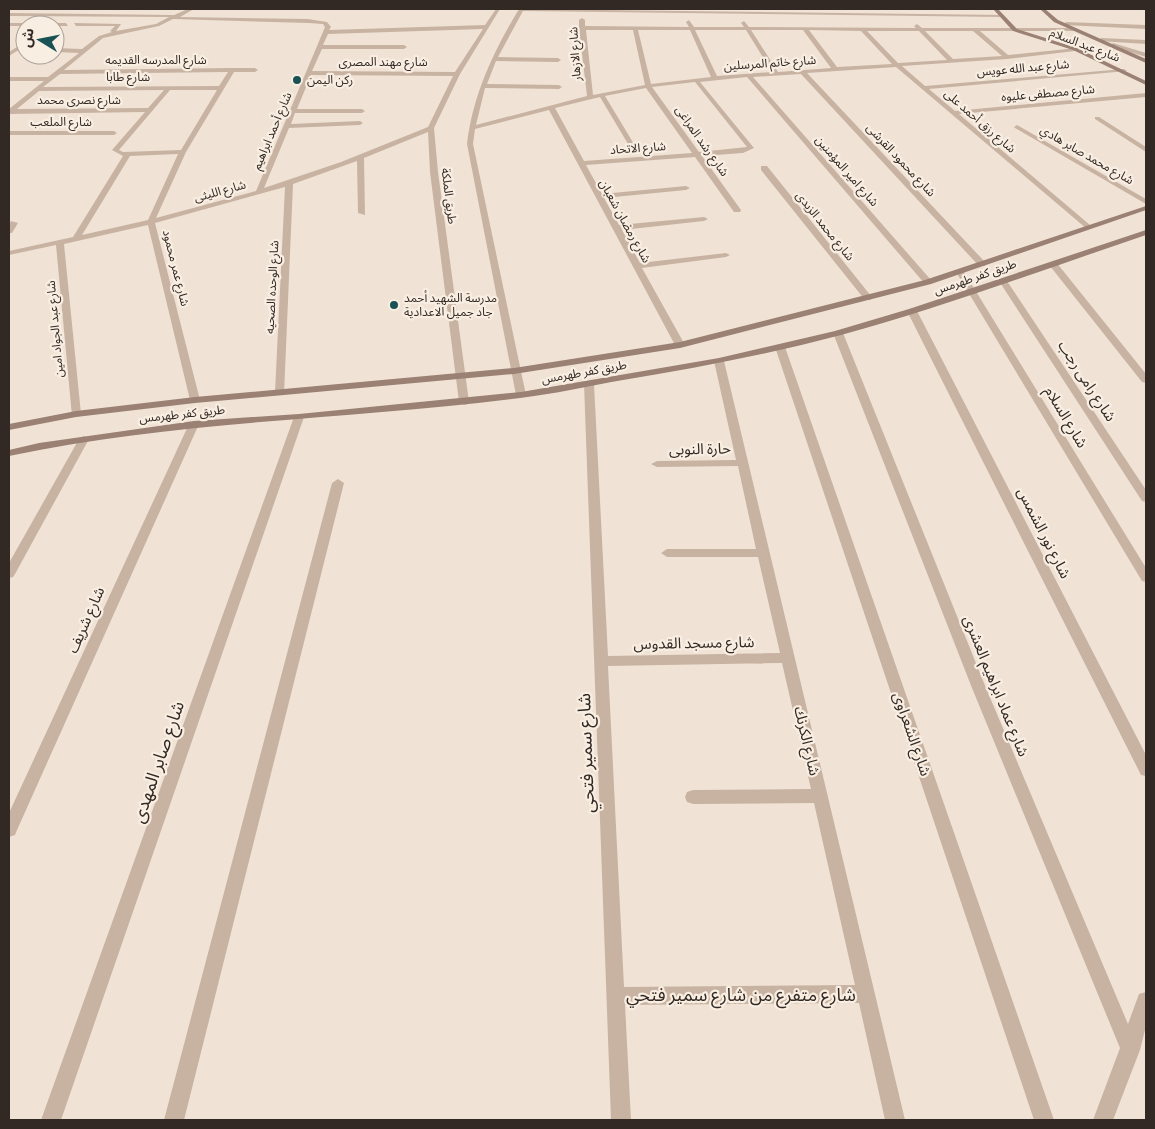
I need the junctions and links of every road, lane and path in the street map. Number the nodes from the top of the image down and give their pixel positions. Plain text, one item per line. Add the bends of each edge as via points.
1 (192, 9) edge
2 (498, 9) edge
3 (521, 9) edge
4 (995, 9) edge
5 (1042, 9) edge
6 (582, 10) junction
7 (670, 10) edge
8 (686, 12) junction
9 (738, 13) junction
10 (9, 14) edge
11 (265, 14) dead end
12 (905, 14) junction
13 (1001, 15) junction
14 (176, 18) junction
15 (259, 20) junction
16 (9, 24) edge
17 (76, 24) dead end
18 (1062, 24) junction
19 (66, 25) dead end
20 (486, 27) junction
21 (1146, 27) edge
22 (582, 28) junction
23 (635, 28) junction
24 (691, 29) junction
25 (747, 29) junction
26 (804, 29) junction
27 (862, 29) junction
28 (920, 30) junction
29 (975, 30) junction
30 (1015, 30) junction
31 (1076, 30) junction
32 (327, 32) junction
33 (109, 34) junction
34 (1101, 40) junction
35 (1146, 42) edge
36 (1112, 45) junction
37 (320, 47) junction
38 (404, 47) dead end
39 (1075, 49) junction
40 (65, 50) edge
41 (83, 51) junction
42 (1146, 55) edge
43 (1007, 57) junction
44 (495, 59) junction
45 (558, 60) dead end
46 (952, 61) junction
47 (1146, 61) edge
48 (897, 65) junction
49 (836, 69) junction
50 (232, 70) junction
51 (255, 70) dead end
52 (1124, 70) junction
53 (57, 72) junction
54 (803, 72) junction
55 (310, 73) junction
56 (457, 74) junction
57 (776, 74) junction
58 (749, 76) junction
59 (715, 78) junction
60 (9, 79) edge
61 (48, 80) junction
62 (696, 80) junction
63 (1146, 83) edge
64 (483, 86) junction
65 (648, 86) junction
66 (560, 87) dead end
67 (169, 88) junction
68 (220, 88) junction
69 (924, 88) junction
70 (35, 90) junction
71 (602, 94) junction
72 (1146, 95) edge
73 (590, 97) junction
74 (551, 107) junction
75 (149, 110) junction
76 (293, 111) junction
77 (362, 111) dead end
78 (9, 112) edge
79 (952, 113) junction
80 (1097, 118) dead end
81 (360, 123) dead end
82 (287, 126) junction
83 (1017, 127) dead end
84 (431, 128) junction
85 (471, 128) junction
86 (114, 133) dead end
87 (9, 134) edge
88 (631, 144) dead end
89 (1146, 150) edge
90 (183, 152) junction
91 (128, 154) junction
92 (697, 154) junction
93 (360, 158) junction
94 (581, 163) junction
95 (764, 168) dead end
96 (290, 183) junction
97 (686, 188) dead end
98 (258, 192) junction
99 (599, 196) junction
100 (1146, 202) edge
101 (1146, 208) edge
102 (737, 210) dead end
103 (362, 213) dead end
104 (704, 219) dead end
105 (151, 221) junction
106 (14, 223) dead end
107 (1087, 227) junction
108 (617, 228) junction
109 (9, 231) edge
110 (1146, 232) edge
111 (76, 238) junction
112 (60, 242) junction
113 (9, 253) edge
114 (726, 255) dead end
115 (982, 264) junction
116 (1053, 264) junction
117 (637, 266) junction
118 (960, 272) junction
119 (928, 282) junction
120 (1003, 282) junction
121 (972, 292) junction
122 (868, 298) junction
123 (912, 311) junction
124 (838, 333) junction
125 (680, 345) junction
126 (780, 347) junction
127 (719, 361) junction
128 (514, 371) junction
129 (461, 377) junction
130 (1146, 380) edge
131 (589, 384) junction
132 (280, 392) junction
133 (521, 395) junction
134 (195, 400) junction
135 (464, 402) junction
136 (76, 414) junction
137 (299, 417) junction
138 (194, 424) junction
139 (9, 427) edge
140 (84, 439) junction
141 (9, 453) edge
142 (742, 463) junction
143 (657, 464) dead end
144 (338, 483) dead end
145 (1146, 498) edge
146 (667, 553) dead end
147 (763, 553) junction
148 (9, 574) edge
149 (1146, 578) edge
150 (788, 658) junction
151 (601, 661) junction
152 (1146, 770) edge
153 (820, 796) junction
154 (693, 797) dead end
155 (9, 830) edge
156 (866, 994) junction
157 (616, 996) junction
158 (1146, 1001) edge
159 (1130, 1050) junction
160 (51, 1120) edge
161 (174, 1120) edge
162 (621, 1120) edge
163 (895, 1120) edge
164 (1044, 1120) edge
165 (1103, 1120) edge

1 - 14 street
2 - 20 street, طريق الملكة
3 - 6 street
3 - 44 street, طريق الملكة via 498,41
4 - 13 street
5 - 18 street
6 - 7 street
6 - 22 street, شارع الازهار
7 - 8 street
8 - 9 street
8 - 24 street
9 - 12 street
9 - 25 street
10 - 14 street
11 - 15 street
12 - 13 street
12 - 28 street
13 - 30 street
14 - 15 street
14 - 33 street
15 - 32 street via 308,21 325,24
16 - 19 street
17 - 33 street via 119,26
18 - 21 street
18 - 31 street
20 - 32 street
20 - 56 street, طريق الملكة via 482,41
22 - 23 street
22 - 73 street, شارع الازهار
23 - 24 street
23 - 65 street
24 - 25 street
24 - 59 street
25 - 26 street
25 - 57 street
26 - 27 street
26 - 49 street
27 - 28 street
27 - 48 street, شارع رزق أحمد على
28 - 29 street
28 - 46 street
29 - 30 street
29 - 43 street
30 - 31 street
30 - 39 street, شارع عبد السلام
31 - 34 street
32 - 37 street, شارع أحمد ابراهيم
33 - 41 street
34 - 35 street
34 - 36 street
36 - 42 street
36 - 47 street
37 - 38 street
37 - 55 street, شارع أحمد ابراهيم
39 - 43 street, شارع خاتم المرسلين
39 - 52 street, شارع عبد السلام
40 - 41 street
41 - 53 street
43 - 46 street, شارع خاتم المرسلين
44 - 45 street
44 - 64 street, طريق الملكة
46 - 48 street, شارع خاتم المرسلين
48 - 49 street, شارع خاتم المرسلين
48 - 69 street, شارع رزق أحمد على
49 - 54 street, شارع خاتم المرسلين
50 - 51 street, شارع المدرسه القديمه
50 - 53 street, شارع المدرسه القديمه
50 - 68 street, شارع عمر محمود
52 - 63 street, شارع عبد السلام
52 - 69 street, شارع عبد الله عويس
53 - 61 street
54 - 57 street, شارع خاتم المرسلين
54 - 115 street, شارع محمود القرشى
55 - 56 street, شارع مهند المصرى
55 - 76 street, شارع أحمد ابراهيم
56 - 84 street, طريق الملكة
57 - 58 street, شارع خاتم المرسلين
58 - 59 street, شارع خاتم المرسلين
58 - 119 street, شارع امير المؤمنين
59 - 62 street, شارع خاتم المرسلين
60 - 61 street
61 - 70 street
62 - 65 street, شارع خاتم المرسلين
62 - 92 street via 751,148
64 - 66 street
64 - 85 street, طريق الملكة
65 - 71 street, شارع خاتم المرسلين
65 - 92 street, شارع رشد المراغى
67 - 68 street, شارع طابا
67 - 70 street, شارع طابا
67 - 75 street
68 - 90 street, شارع عمر محمود
69 - 79 street, شارع رزق أحمد على
70 - 78 street
71 - 73 street, شارع خاتم المرسلين
71 - 88 street
72 - 79 street, شارع مصطفى عليوه
73 - 74 street, شارع خاتم المرسلين
74 - 85 street, شارع خاتم المرسلين
74 - 94 street, شارع رمضان شعبان
75 - 78 street, شارع نصرى محمد
75 - 91 street via 114,150
76 - 77 street
76 - 82 street, شارع أحمد ابراهيم
79 - 107 street, شارع رزق أحمد على
80 - 89 street
81 - 82 street
82 - 98 street, شارع أحمد ابراهيم
83 - 100 street, شارع محمد صابر هادي
84 - 93 street, شارع الليثى
84 - 129 street, طريق الملكة
85 - 128 street, طريق الملكة via 474,169
86 - 87 street, شارع الملعب
90 - 91 street
90 - 105 street, شارع عمر محمود
91 - 111 street
92 - 94 street, شارع الاتحاد
92 - 102 street, شارع رشد المراغى
93 - 96 street, شارع الليثى
93 - 103 street
94 - 99 street, شارع رمضان شعبان
95 - 122 street, شارع محمد الزيدى
96 - 98 street, شارع الليثى
96 - 132 street, شارع الوحده الصحيه
97 - 99 street
98 - 105 street, شارع الليثى
99 - 108 street, شارع رمضان شعبان
101 - 107 street, طريق كفر طهرمس
104 - 108 street
105 - 111 street, شارع الليثى
105 - 134 street, شارع عمر محمود
106 - 109 street
107 - 115 street, طريق كفر طهرمس
108 - 117 street, شارع رمضان شعبان
110 - 116 street, طريق كفر طهرمس
111 - 112 street, شارع الليثى
112 - 113 street, شارع الليثى
112 - 136 street, شارع عبد الجواد امين
114 - 117 street
115 - 118 street, طريق كفر طهرمس
116 - 120 street, طريق كفر طهرمس
116 - 130 street
117 - 125 street, شارع رمضان شعبان
118 - 119 street, طريق كفر طهرمس
118 - 121 street, شارع السلام
119 - 122 street, طريق كفر طهرمس
120 - 121 street, طريق كفر طهرمس
120 - 145 street, شارع رامى رجب
121 - 123 street, طريق كفر طهرمس
121 - 149 street, شارع السلام
122 - 125 street, طريق كفر طهرمس
123 - 124 street, طريق كفر طهرمس
123 - 152 street, شارع نور الشمس
124 - 126 street, طريق كفر طهرمس
124 - 159 street, شارع عماد ابراهيم العشرى via 979,688
125 - 128 street, طريق كفر طهرمس
126 - 127 street, طريق كفر طهرمس
126 - 164 street, شارع الشعراوى
127 - 131 street, طريق كفر طهرمس
127 - 142 street, شارع الكرنك
128 - 129 street, طريق كفر طهرمس
128 - 133 street, طريق الملكة
129 - 132 street, طريق كفر طهرمس
129 - 135 street, طريق الملكة
131 - 133 street, طريق كفر طهرمس
131 - 151 street, شارع سمير فتحي
132 - 134 street, طريق كفر طهرمس
133 - 135 street, طريق كفر طهرمس
134 - 136 street, طريق كفر طهرمس
135 - 137 street, طريق كفر طهرمس
136 - 139 street, طريق كفر طهرمس
137 - 138 street, طريق كفر طهرمس
137 - 160 street, شارع صابر المهدى
138 - 140 street, طريق كفر طهرمس
138 - 155 street, شارع شريف
140 - 141 street, طريق كفر طهرمس
140 - 148 street
142 - 143 street, حارة النوبى
142 - 147 street, شارع الكرنك
144 - 161 street
146 - 147 street
147 - 150 street, شارع الكرنك
150 - 151 street, شارع مسجد القدوس
150 - 153 street, شارع الكرنك
151 - 157 street, شارع سمير فتحي
153 - 154 street
153 - 156 street, شارع الكرنك
156 - 157 street, شارع متفرع من شارع سمير فتحي
156 - 163 street, شارع الكرنك
157 - 162 street, شارع سمير فتحي
158 - 159 street
159 - 165 street

